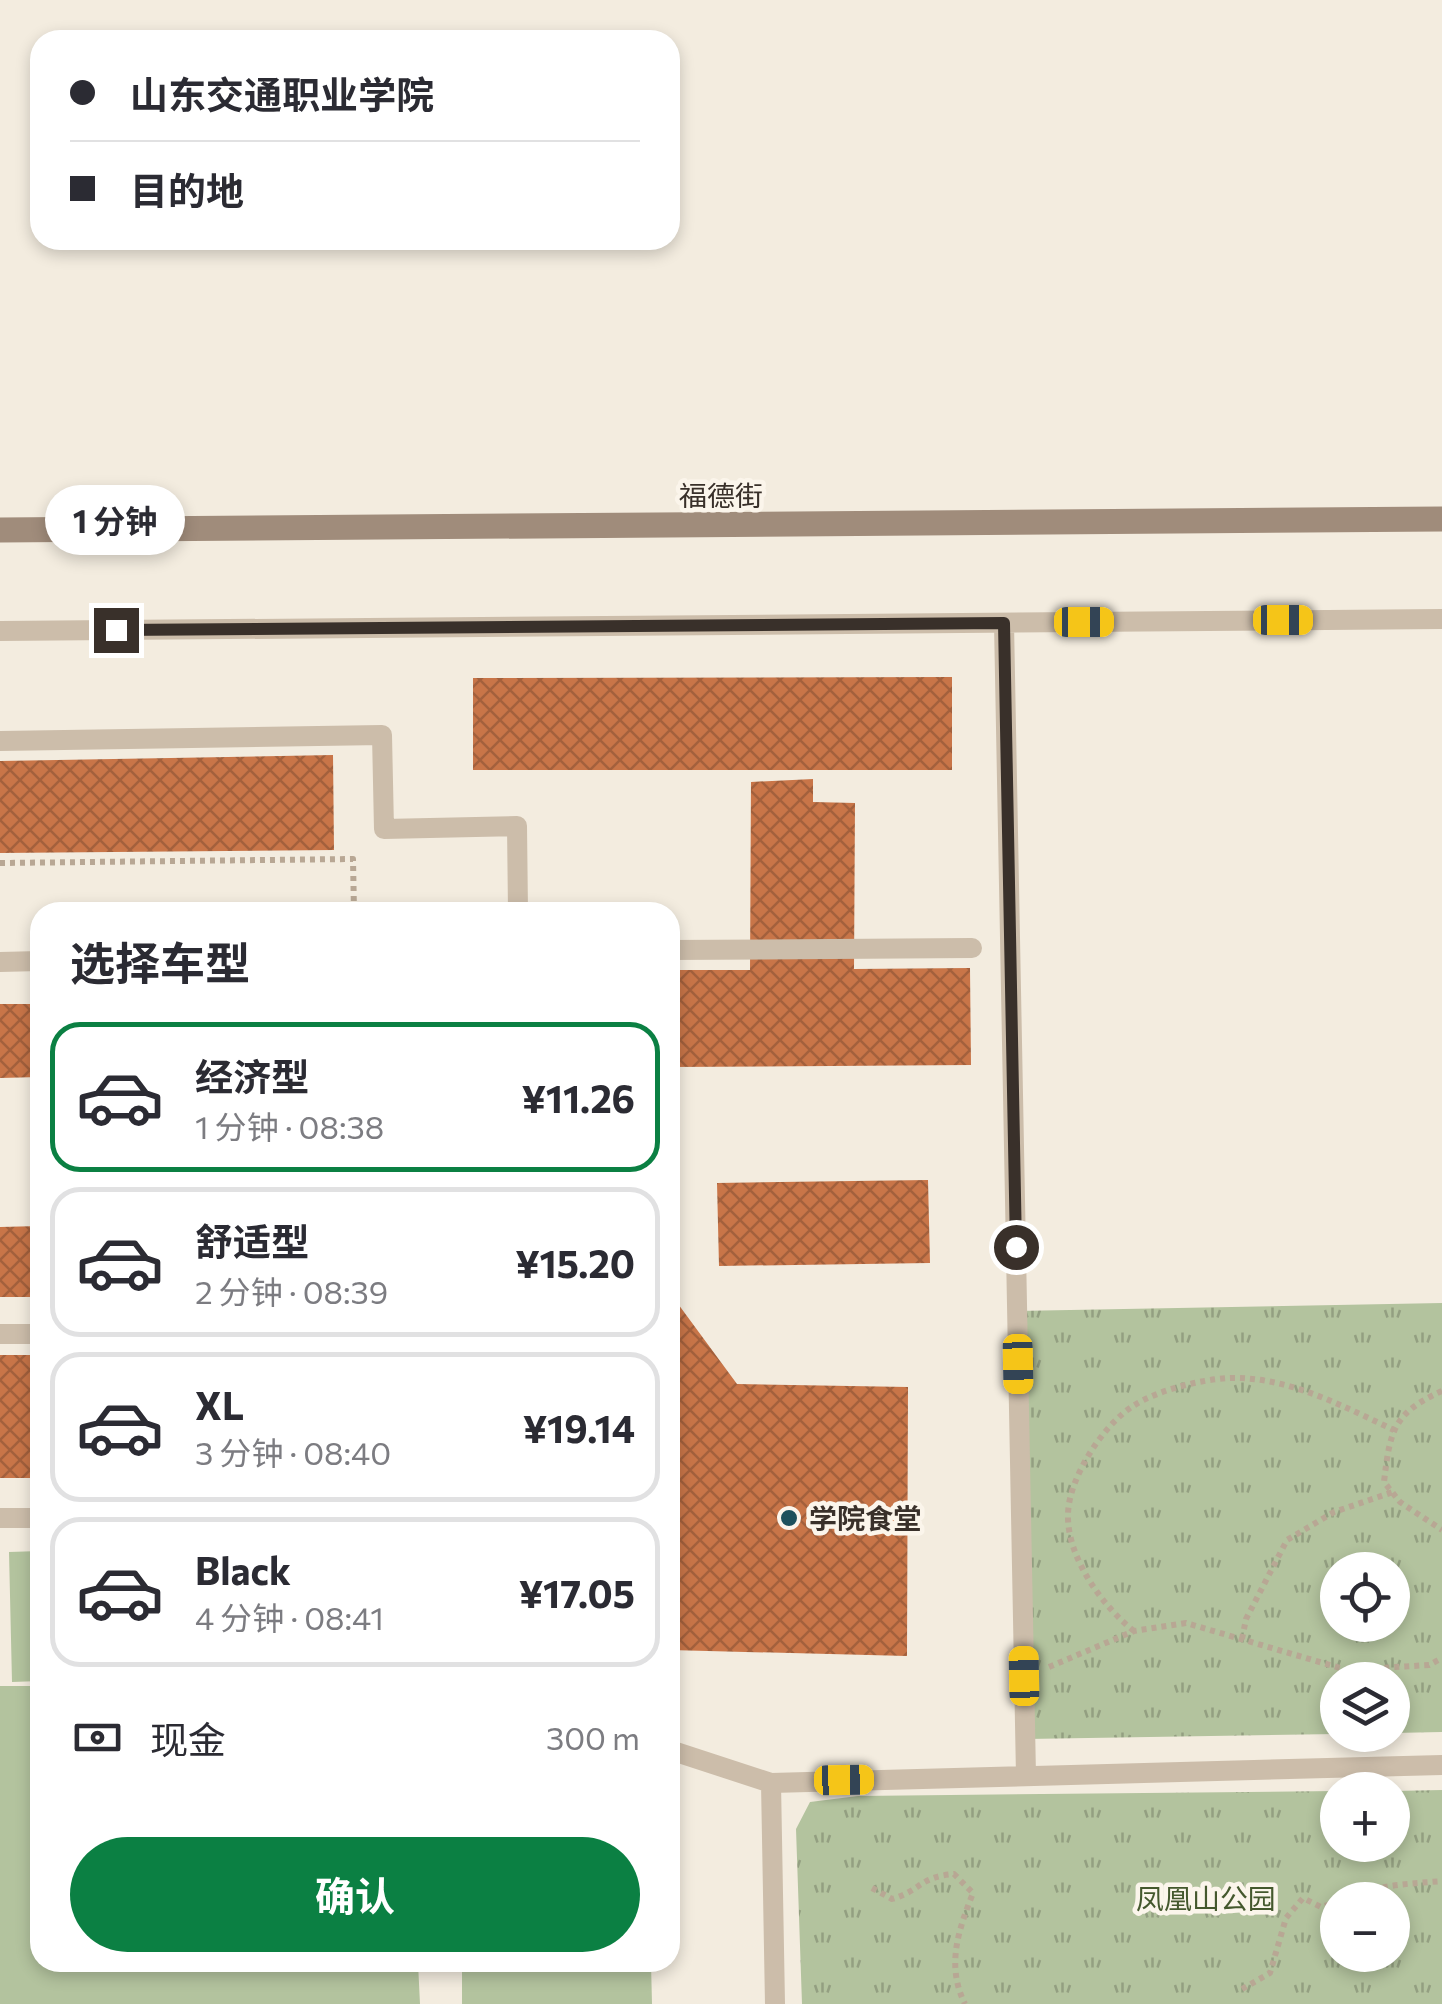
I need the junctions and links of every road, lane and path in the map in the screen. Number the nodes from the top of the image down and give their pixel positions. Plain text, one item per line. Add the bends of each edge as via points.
1 (1442, 518) edge
2 (0, 530) edge
3 (1442, 619) edge
4 (1004, 623) junction
5 (0, 630) edge
6 (0, 742) edge
7 (0, 863) edge
8 (354, 902) edge
9 (518, 902) edge
10 (972, 948) dead end
11 (680, 950) edge
12 (30, 961) edge
13 (0, 962) edge
14 (0, 1334) edge
15 (30, 1334) edge
16 (1442, 1391) edge
17 (1394, 1430) junction
18 (1392, 1492) junction
19 (0, 1518) edge
20 (30, 1518) edge
21 (1442, 1530) edge
22 (1134, 1631) junction
23 (1242, 1639) junction
24 (1442, 1658) edge
25 (1024, 1676) junction
26 (680, 1753) edge
27 (1442, 1765) edge
28 (1026, 1776) junction
29 (771, 1782) junction
30 (1442, 1881) edge
31 (1407, 1882) edge
32 (872, 1888) dead end
33 (1320, 1906) edge
34 (1242, 1990) dead end
35 (775, 2004) edge
36 (965, 2004) edge

1 - 2 street, 福德街
3 - 4 lane
4 - 5 lane
4 - 25 lane
6 - 9 lane via 382,735 384,829 517,826
7 - 8 path via 352,859
10 - 11 lane
12 - 13 lane
14 - 15 lane
16 - 17 path via 1402,1412
17 - 18 path via 1384,1482
17 - 22 path via 1319,1393 1230,1378 1133,1406 1081,1471 1067,1513 1074,1549 1091,1581
18 - 21 path
18 - 23 path via 1334,1512 1287,1540
19 - 20 lane
22 - 23 path via 1186,1623
22 - 25 path
23 - 24 path via 1348,1670 1428,1665
25 - 28 lane
26 - 29 lane
27 - 28 lane
28 - 29 lane
29 - 35 lane
30 - 31 path
32 - 36 path via 892,1900 928,1876 954,1874 973,1893 952,1976
33 - 34 path via 1303,1898 1286,1918 1270,1973

